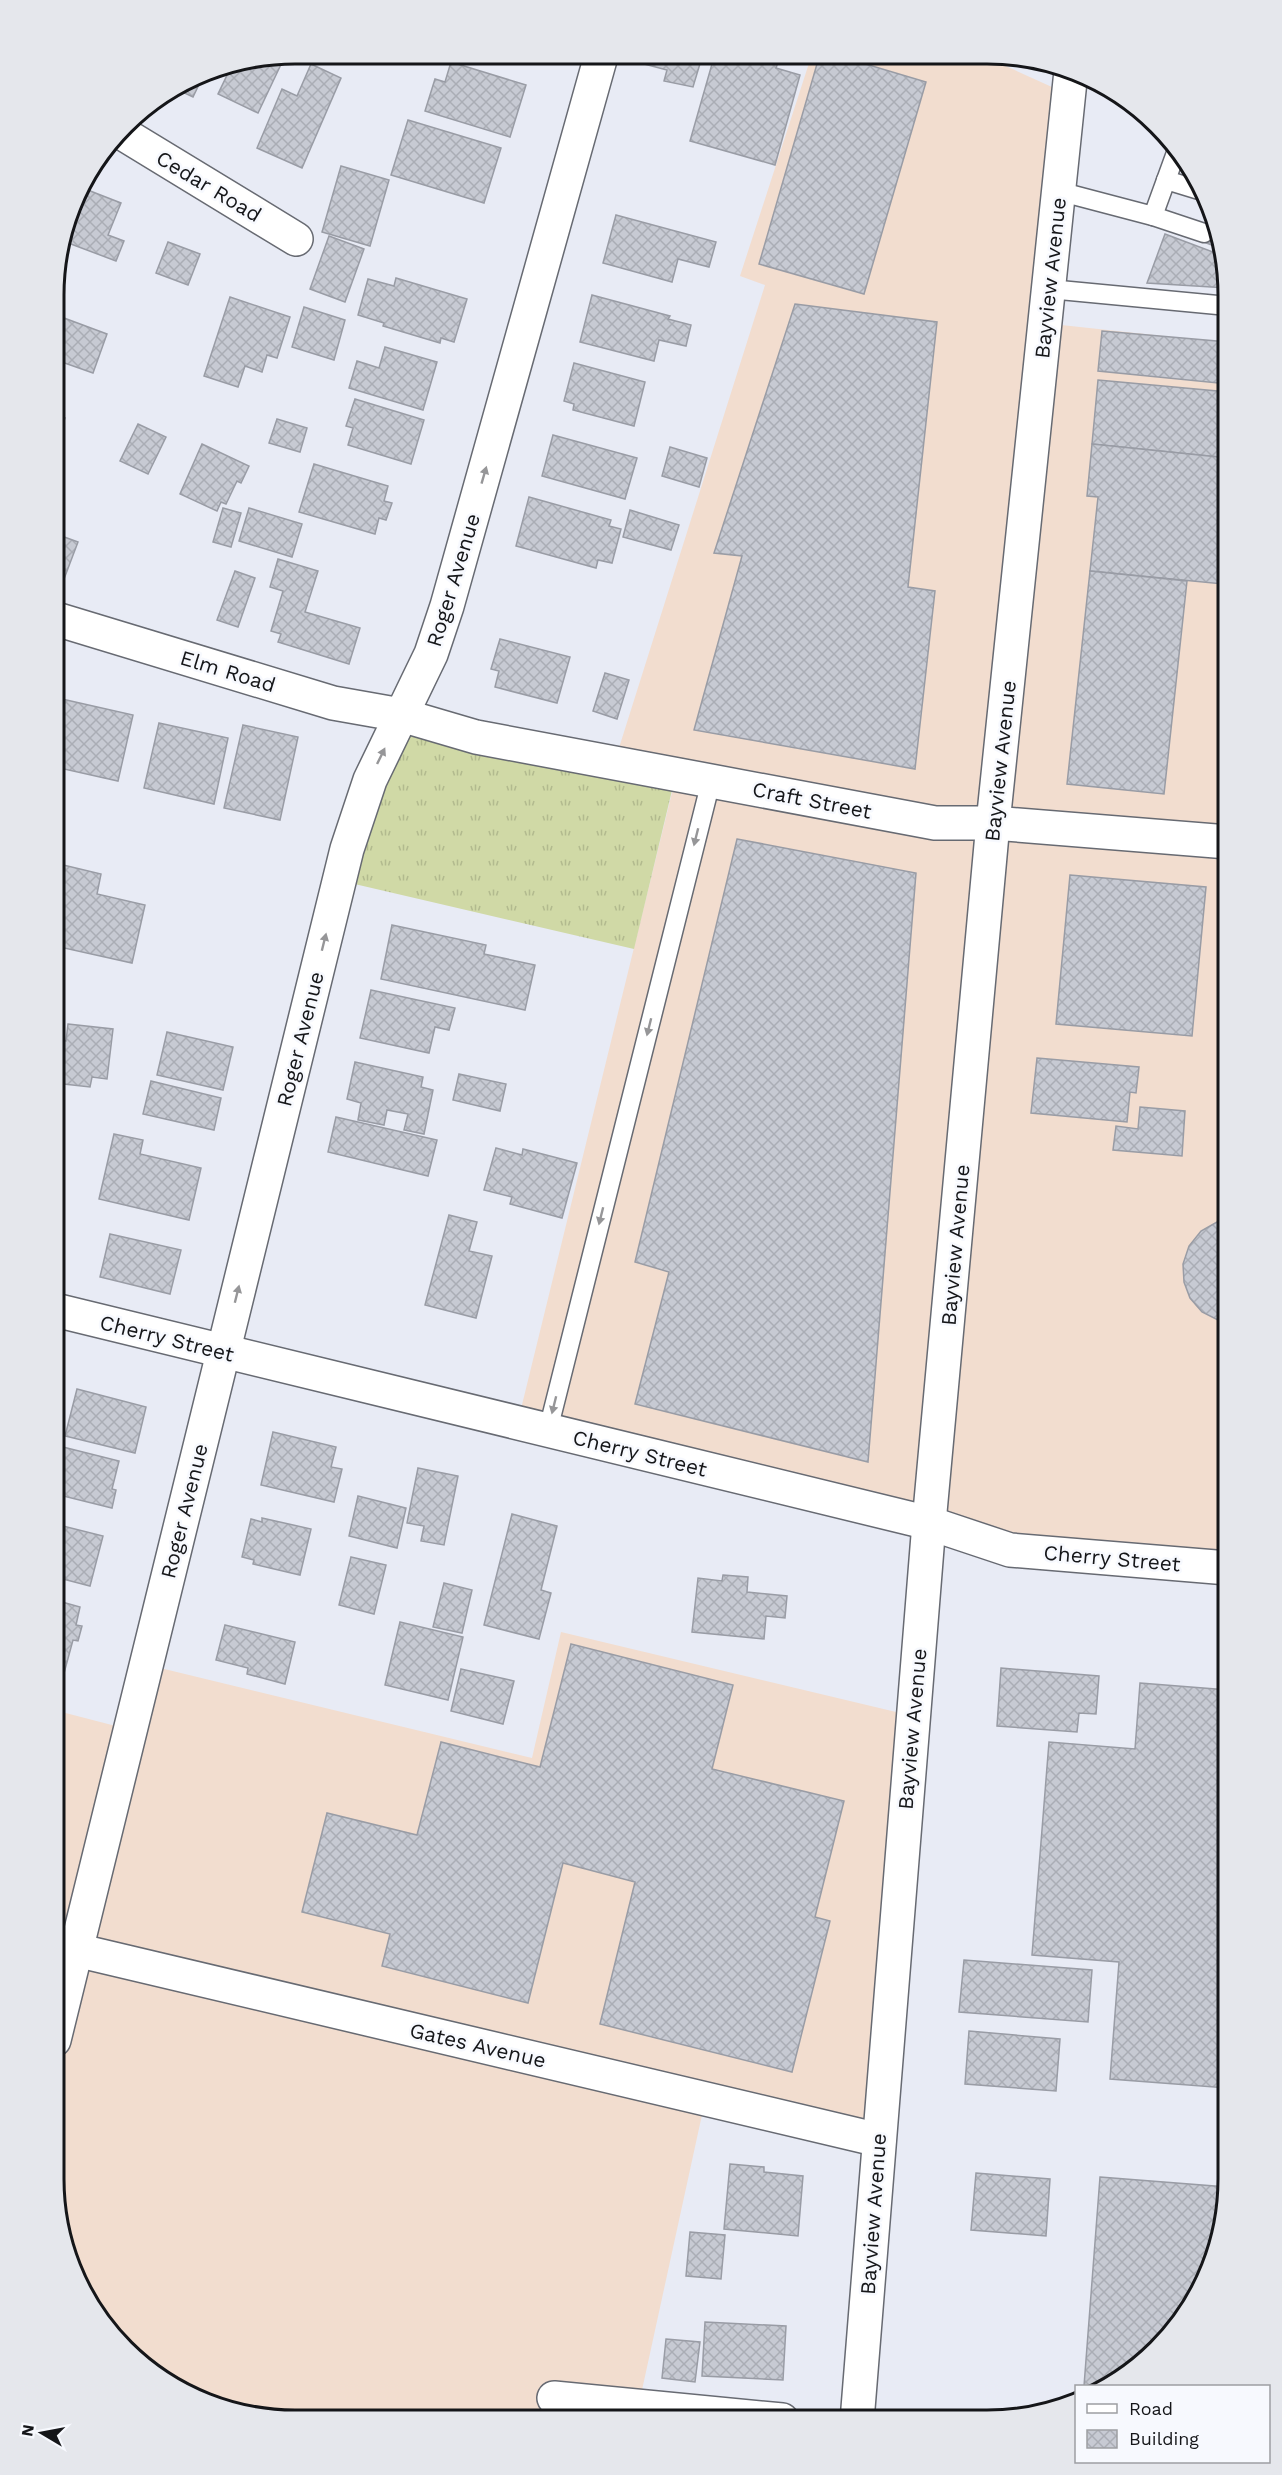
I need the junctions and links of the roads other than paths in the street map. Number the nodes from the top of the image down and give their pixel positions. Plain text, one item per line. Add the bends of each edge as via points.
1 (599, 64) edge
2 (1070, 80) edge
3 (128, 136) edge
4 (1173, 160) edge
5 (1166, 180) junction
6 (1191, 188) edge
7 (1058, 191) junction
8 (1153, 216) junction
9 (1204, 233) dead end
10 (296, 239) dead end
11 (1049, 289) junction
12 (1218, 305) edge
13 (64, 621) edge
14 (401, 715) junction
15 (711, 781) junction
16 (993, 823) junction
17 (1218, 841) edge
18 (64, 1312) edge
19 (223, 1351) junction
20 (548, 1430) junction
21 (929, 1523) junction
22 (1218, 1567) edge
23 (76, 1950) junction
24 (64, 1999) edge
25 (879, 2140) junction
26 (554, 2398) dead end
27 (678, 2410) edge
28 (858, 2410) edge

14 -> 1 street, Roger Avenue via 431,654 447,606
2 - 7 street, Bayview Avenue
3 - 10 street, Cedar Road
4 - 5 lane
5 - 6 lane
5 - 8 lane
7 - 8 lane
7 - 11 street, Bayview Avenue
8 - 9 lane
11 - 12 lane
11 - 16 street, Bayview Avenue
13 - 14 street, Elm Road via 333,702
14 - 15 street, Craft Street via 476,737
19 -> 14 street, Roger Avenue via 347,849 370,780
15 - 16 street, Craft Street via 935,823
15 -> 20 lane
16 - 17 street, Craft Street
16 - 21 street, Bayview Avenue
18 - 19 street, Cherry Street
19 - 20 street, Cherry Street
19 - 23 street, Roger Avenue
20 - 21 street, Cherry Street
21 - 22 street, Cherry Street via 1010,1550
21 - 25 street, Bayview Avenue
23 - 24 street, Roger Avenue
23 - 25 street, Gates Avenue
25 - 28 street, Bayview Avenue
26 - 27 street

